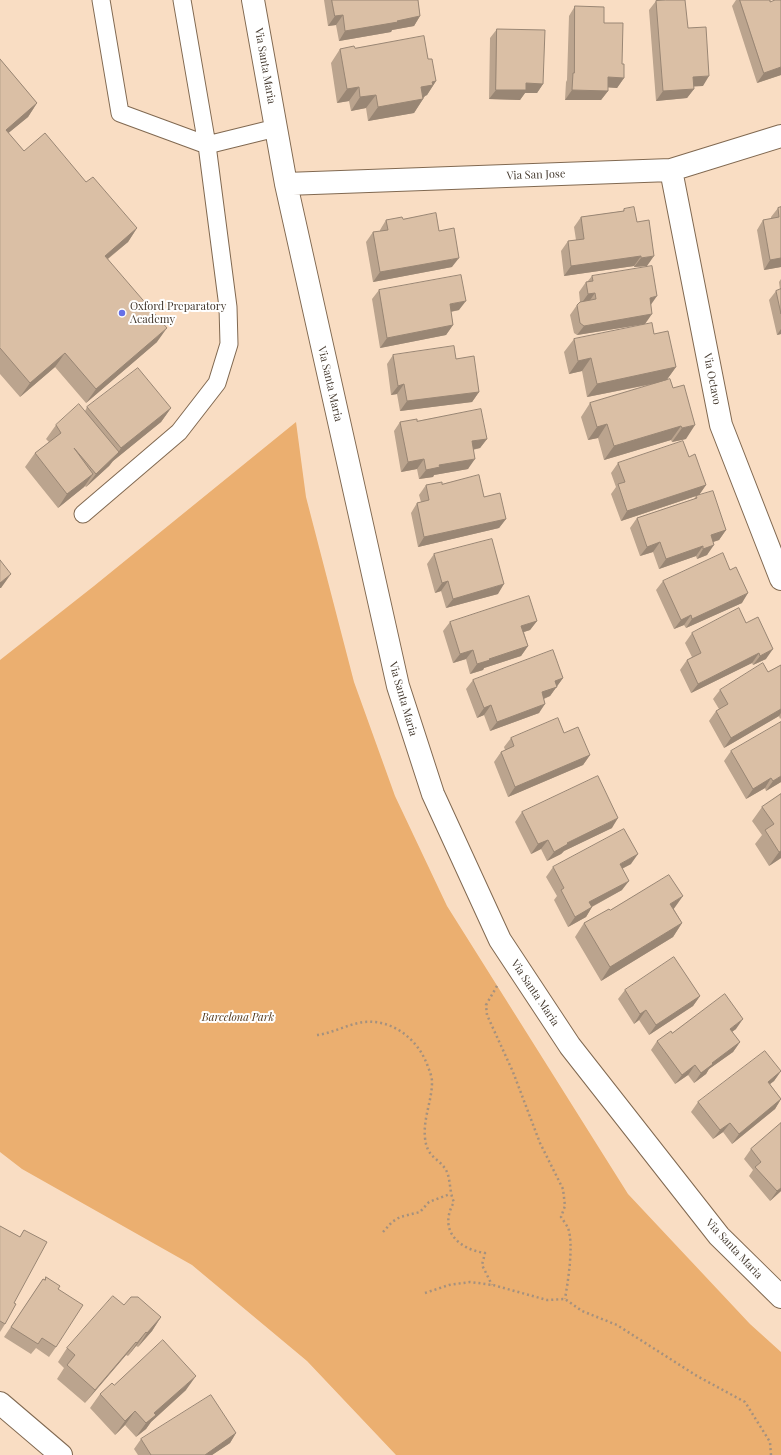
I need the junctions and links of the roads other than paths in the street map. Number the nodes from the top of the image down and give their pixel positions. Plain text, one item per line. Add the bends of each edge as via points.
1 (101, 0) edge
2 (182, 0) edge
3 (253, 0) edge
4 (276, 128) junction
5 (781, 136) edge
6 (207, 145) junction
7 (671, 170) junction
8 (286, 184) junction
9 (83, 514) dead end
10 (781, 579) edge
11 (781, 1297) edge
12 (0, 1404) edge
13 (61, 1455) edge

1 - 6 lane via 120,113
2 - 6 lane
3 - 4 street, Via Santa Maria
4 - 6 lane
4 - 8 street, Via Santa Maria
5 - 7 street, Via San Jose
6 - 9 lane via 228,307 229,344 217,382 179,432
7 - 8 street, Via San Jose
7 - 10 street, Via Octavo via 721,425
8 - 11 street, Via Santa Maria via 398,686 433,794 500,940 570,1046 719,1236
12 - 13 street

